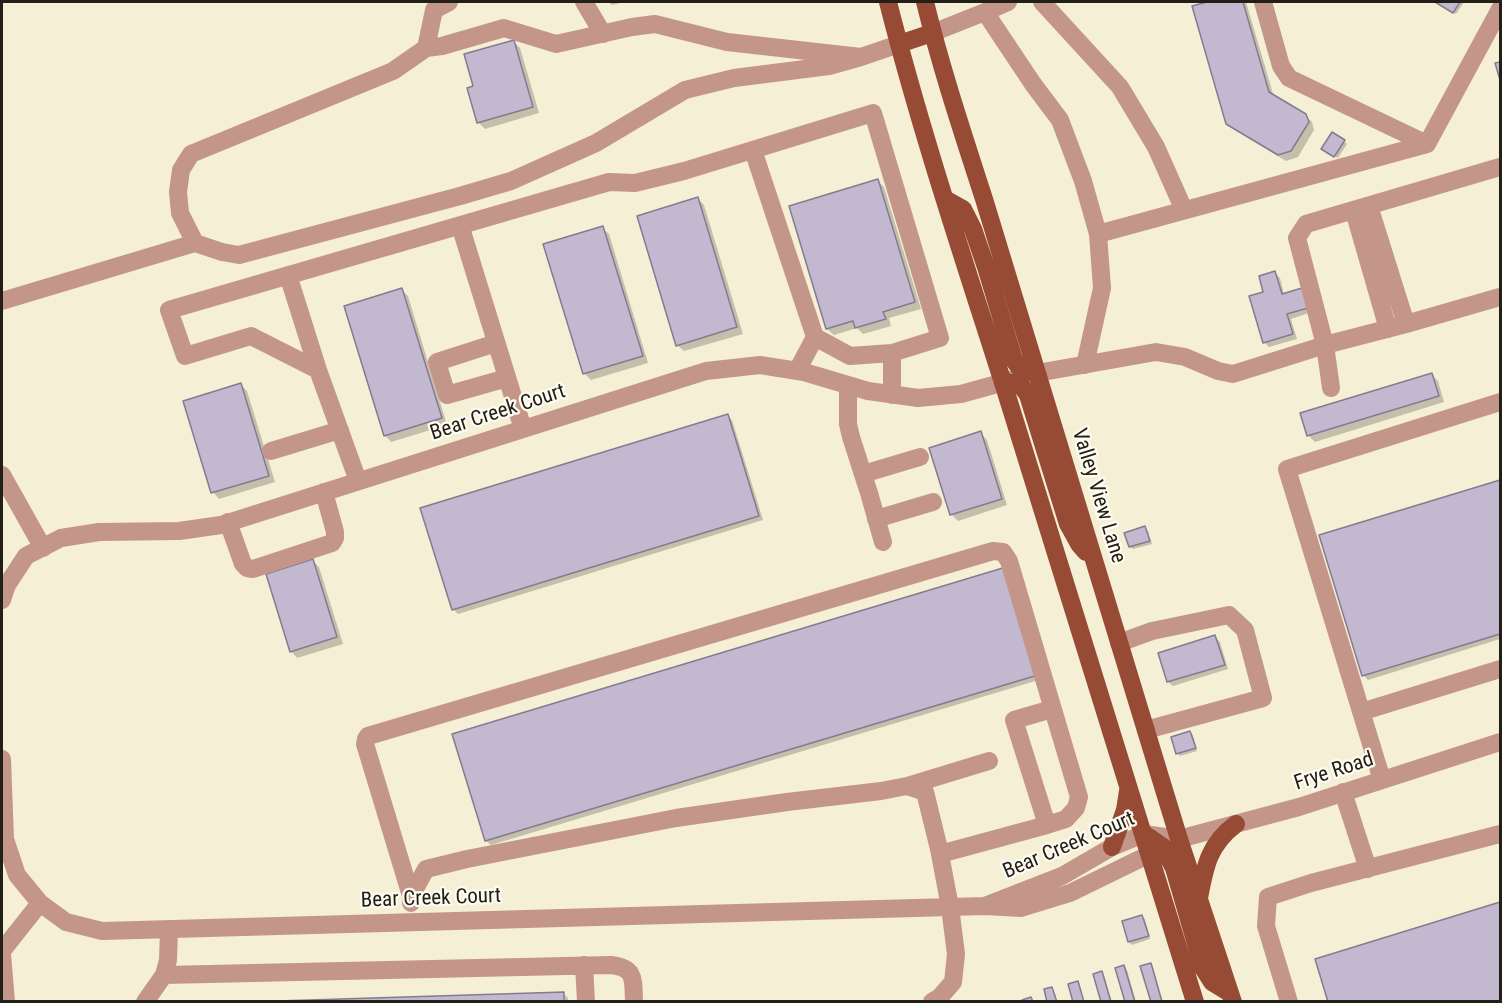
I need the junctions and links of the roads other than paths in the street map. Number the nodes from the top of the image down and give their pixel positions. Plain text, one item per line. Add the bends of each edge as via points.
1 (449, 2) edge
2 (584, 2) edge
3 (888, 2) edge
4 (925, 2) edge
5 (1008, 2) edge
6 (1042, 2) edge
7 (1263, 2) edge
8 (1500, 9) edge
9 (985, 12) junction
10 (933, 33) junction
11 (603, 34) junction
12 (899, 44) junction
13 (426, 48) junction
14 (861, 57) junction
15 (1427, 144) junction
16 (753, 150) junction
17 (1500, 167) edge
18 (945, 199) junction
19 (1361, 208) junction
20 (1184, 210) junction
21 (460, 225) junction
22 (1098, 234) junction
23 (195, 243) junction
24 (288, 275) junction
25 (1500, 297) edge
26 (2, 301) edge
27 (1406, 324) junction
28 (1388, 329) junction
29 (814, 338) junction
30 (496, 343) junction
31 (1325, 345) junction
32 (892, 353) junction
33 (1085, 365) junction
34 (318, 370) junction
35 (797, 371) junction
36 (1037, 373) junction
37 (507, 378) junction
38 (1003, 382) junction
39 (848, 386) junction
40 (1331, 388) dead end
41 (892, 395) junction
42 (1500, 402) edge
43 (523, 429) junction
44 (340, 430) junction
45 (271, 451) dead end
46 (920, 457) dead end
47 (863, 474) junction
48 (2, 475) edge
49 (358, 481) junction
50 (324, 492) junction
51 (933, 502) dead end
52 (876, 519) junction
53 (228, 522) junction
54 (883, 542) dead end
55 (43, 548) junction
56 (1094, 559) junction
57 (2, 600) edge
58 (1119, 643) junction
59 (1500, 669) edge
60 (1052, 709) junction
61 (1361, 712) junction
62 (1146, 730) junction
63 (1500, 742) edge
64 (2, 759) edge
65 (989, 761) dead end
66 (1382, 780) junction
67 (907, 786) junction
68 (1129, 786) junction
69 (1343, 792) junction
70 (3, 809) edge
71 (1236, 824) junction
72 (1047, 825) junction
73 (1144, 834) junction
74 (1500, 834) edge
75 (1112, 847) junction
76 (1164, 847) junction
77 (940, 854) junction
78 (1368, 869) junction
79 (411, 896) junction
80 (1199, 900) junction
81 (40, 903) junction
82 (985, 906) junction
83 (950, 907) junction
84 (412, 922) junction
85 (169, 930) junction
86 (2, 952) edge
87 (584, 965) junction
88 (164, 975) junction
89 (1232, 997) edge
90 (6, 1002) edge
91 (145, 1002) edge
92 (586, 1002) edge
93 (634, 1002) edge
94 (932, 1002) edge
95 (1195, 1002) edge
96 (1289, 1002) edge

1 - 13 street via 434,10
2 - 11 street
3 - 12 main road, Valley View Lane
4 - 10 main road, Valley View Lane
5 - 9 street
6 - 20 street via 1120,87 1156,147
7 - 15 street via 1281,66 1289,78
8 - 15 street
9 - 10 street
9 - 22 street via 1060,120
10 - 12 main road
10 - 36 main road, Valley View Lane
11 - 13 street via 556,44 504,28
11 - 14 street via 655,24 727,42
12 - 14 street
12 - 18 main road, Valley View Lane
13 - 23 street via 393,71 191,154 181,170 178,192 180,213
14 - 23 street via 685,90 560,160 511,181 460,196 239,255
15 - 20 street
16 - 21 street via 635,183 609,182
16 - 29 street
16 - 32 street via 873,113 940,338
17 - 19 street
18 - 36 main road via 963,209 973,229 1014,360 1022,370
18 - 38 main road, Valley View Lane
19 - 27 street
19 - 28 street
19 - 31 street via 1306,224 1297,238
20 - 22 street
21 - 24 street
21 - 30 street
22 - 33 street via 1102,288
23 - 26 street
24 - 34 street
24 - 34 street via 169,310 184,356 251,336
25 - 27 street, Bear Creek Court
27 - 28 street, Bear Creek Court
28 - 31 street, Bear Creek Court
29 - 32 street via 850,356
29 - 35 street
30 - 37 street
30 - 37 street via 436,362 447,395
31 - 33 street, Bear Creek Court via 1233,374 1185,357 1156,352
31 - 40 street
32 - 41 street
33 - 36 street, Bear Creek Court
34 - 44 street
35 - 39 street, Bear Creek Court
35 - 43 street, Bear Creek Court via 760,365 706,371
36 - 38 street, Bear Creek Court
36 - 56 main road, Valley View Lane
37 - 43 street
38 - 41 street, Bear Creek Court via 962,394 918,398
38 - 56 main road via 1020,384 1028,395 1068,524 1079,544
38 - 68 main road, Valley View Lane
39 - 41 street, Bear Creek Court
39 - 47 street via 848,424
42 - 61 street via 1287,468
43 - 49 street, Bear Creek Court
44 - 45 street
44 - 49 street
46 - 47 street
47 - 52 street
48 - 55 street
49 - 50 street, Bear Creek Court
50 - 53 street, Bear Creek Court
50 - 53 street via 335,531 332,543 253,569 243,564
51 - 52 street
52 - 54 street
53 - 55 street, Bear Creek Court via 178,531 99,532 61,538
55 - 57 street, Bear Creek Court via 26,556
56 - 58 main road, Valley View Lane
58 - 62 main road, Valley View Lane
58 - 62 street via 1152,631 1229,615 1245,630 1263,698
59 - 61 street
60 - 72 street via 1079,797 1076,808 1066,819
60 - 72 street via 1014,720
60 - 79 street via 1009,561 1003,552 993,551 369,736 365,744
61 - 66 street
62 - 76 main road, Valley View Lane
63 - 66 street, Frye Road
64 - 70 street, Bear Creek Court
65 - 67 street
66 - 69 street, Frye Road
67 - 77 street via 924,792
67 - 79 street via 676,818 467,859 426,869
68 - 73 main road, Valley View Lane
68 - 75 main road
69 - 71 street, Frye Road
69 - 78 street
70 - 81 street, Bear Creek Court via 5,839 17,875
71 - 76 street, Frye Road
71 - 80 main road via 1215,845 1204,871
72 - 77 street
73 - 75 street, Bear Creek Court
73 - 76 main road, Valley View Lane
73 - 76 street, Bear Creek Court
74 - 78 street
75 - 82 street, Bear Creek Court via 1062,876
76 - 80 main road, Valley View Lane
76 - 82 street, Bear Creek Court via 1070,893 1021,908
76 - 89 main road via 1174,868 1203,968 1212,982
76 - 95 main road, Valley View Lane
77 - 83 street
78 - 96 street via 1268,897 1266,926
79 - 84 street
80 - 89 main road, Valley View Lane
81 - 85 street, Bear Creek Court via 66,922 102,932
81 - 86 street
82 - 83 street, Bear Creek Court
83 - 84 street, Bear Creek Court
83 - 94 street via 956,954 953,982
84 - 85 street, Bear Creek Court
85 - 88 street
86 - 90 street
87 - 88 street
87 - 92 street
87 - 93 street via 623,966 631,973
88 - 91 street

